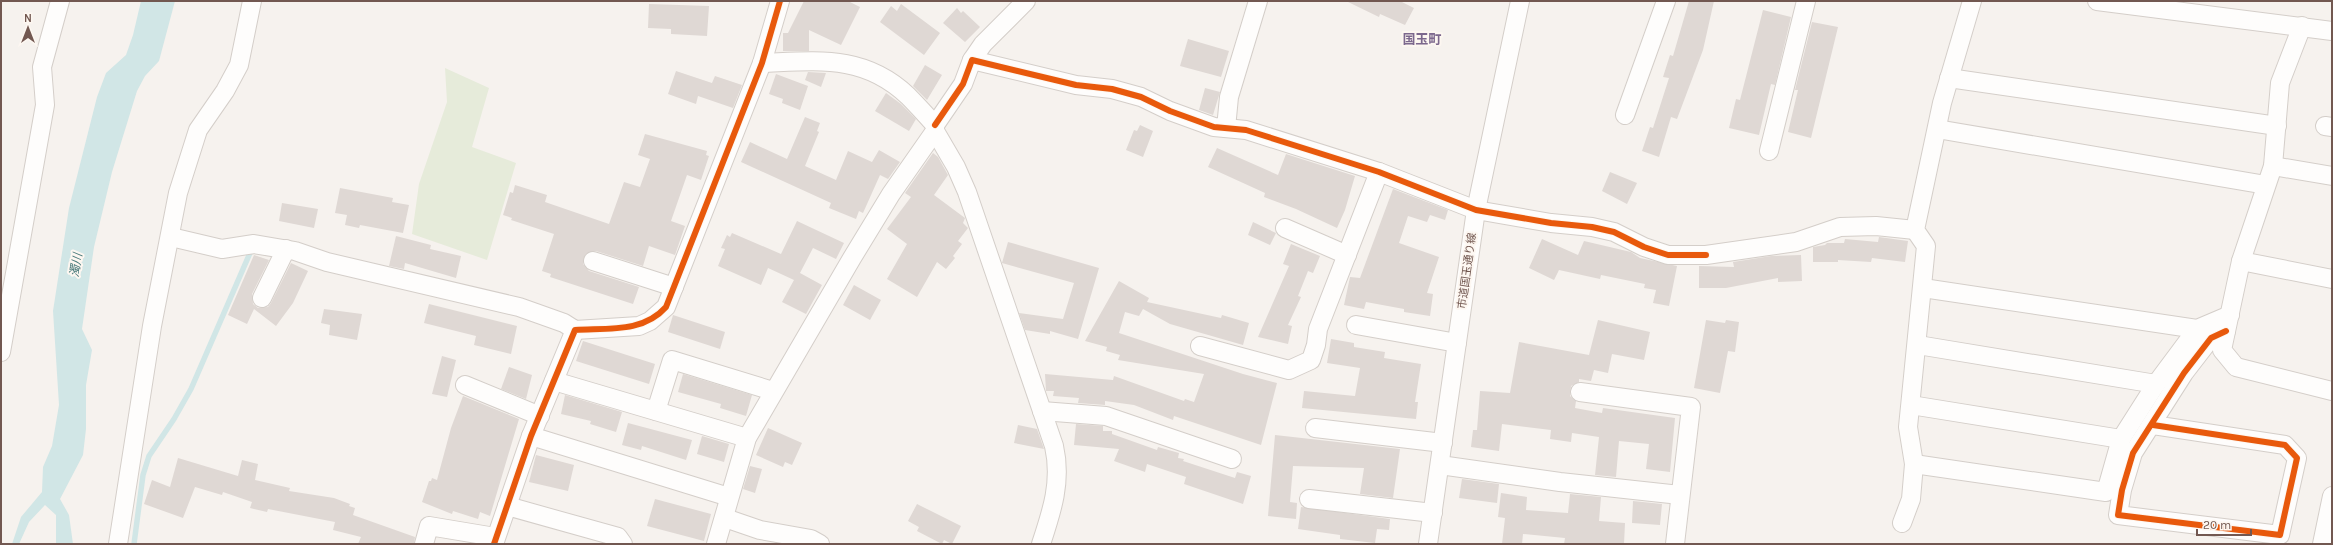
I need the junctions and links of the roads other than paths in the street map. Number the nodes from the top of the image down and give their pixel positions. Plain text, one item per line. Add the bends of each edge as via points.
1 (60, 1) edge
2 (252, 1) edge
3 (780, 1) edge
4 (1026, 1) edge
5 (1258, 1) edge
6 (1520, 1) edge
7 (1666, 1) edge
8 (1806, 1) edge
9 (1972, 1) edge
10 (2097, 1) edge
11 (2302, 26) junction
12 (2332, 30) edge
13 (972, 60) junction
14 (762, 63) junction
15 (1949, 78) junction
16 (1625, 115) dead end
17 (2277, 126) junction
18 (935, 128) junction
19 (1226, 128) junction
20 (1937, 128) junction
21 (1769, 151) dead end
22 (2273, 166) junction
23 (1379, 172) junction
24 (2332, 176) edge
25 (2266, 185) junction
26 (1476, 210) junction
27 (1285, 228) dead end
28 (1915, 230) junction
29 (171, 237) junction
30 (286, 250) junction
31 (1347, 255) junction
32 (593, 261) dead end
33 (2241, 261) junction
34 (2332, 279) edge
35 (674, 287) junction
36 (1923, 288) junction
37 (262, 298) dead end
38 (2228, 323) junction
39 (1356, 325) dead end
40 (2197, 329) junction
41 (575, 330) junction
42 (1457, 343) junction
43 (1918, 345) junction
44 (1200, 346) dead end
45 (1, 352) edge
46 (554, 380) junction
47 (2156, 384) junction
48 (465, 385) dead end
49 (773, 391) junction
50 (2332, 391) edge
51 (1580, 392) dead end
52 (1911, 405) junction
53 (656, 411) junction
54 (1042, 412) junction
55 (540, 416) junction
56 (2153, 425) junction
57 (1315, 428) dead end
58 (531, 436) junction
59 (747, 438) junction
60 (2121, 439) junction
61 (1443, 443) junction
62 (1232, 459) dead end
63 (1914, 464) junction
64 (1440, 465) junction
65 (1680, 495) junction
66 (2332, 496) edge
67 (729, 497) junction
68 (1310, 499) dead end
69 (507, 506) junction
70 (1433, 513) junction
71 (725, 518) junction
72 (1902, 523) dead end
73 (495, 541) edge
74 (118, 544) edge
75 (424, 544) edge
76 (623, 544) edge
77 (716, 544) edge
78 (820, 544) edge
79 (1041, 544) edge
80 (1428, 544) edge
81 (1675, 544) edge
82 (2322, 544) edge

1 - 45 street via 42,67 45,105
2 - 29 street via 239,65 195,138 178,193
3 - 14 street
4 - 13 street via 983,44
5 - 19 street via 1229,97
6 - 26 street, 市道国玉通り線
7 - 16 street
8 - 21 street
9 - 15 street
10 - 11 street
11 - 12 street
11 - 17 street via 2280,83
13 - 18 street via 963,84
13 - 19 street via 1076,85 1112,89 1141,97 1214,127
14 - 18 street via 821,60 852,64 876,74 907,95
14 - 35 street
15 - 17 street
15 - 20 street
17 - 22 street
18 - 49 street via 891,194
18 - 54 street via 967,192
19 - 23 street via 1246,130
20 - 25 street
20 - 28 street
22 - 24 street
22 - 25 street
23 - 26 street
23 - 31 street
25 - 33 street
26 - 28 street via 1614,232 1644,247 1668,254 1706,255 1796,242 1840,227 1876,226
26 - 42 street, 市道国玉通り線
27 - 31 street
28 - 36 street via 1926,246
29 - 30 street via 222,250 254,244
29 - 74 street via 152,326
30 - 37 street
30 - 41 street via 519,307
31 - 44 street via 1318,329 1311,360 1289,370
32 - 35 street
33 - 34 street
33 - 38 street
35 - 41 street via 666,306 650,321 638,326
36 - 40 street
36 - 43 street
38 - 40 street
38 - 50 street via 2222,350 2236,368
38 - 56 street via 2211,338 2193,361
39 - 42 street
40 - 47 street
41 - 46 street
42 - 61 street, 市道国玉通り線
43 - 47 street
43 - 52 street
46 - 53 street
46 - 55 street
47 - 60 street
48 - 55 street
49 - 53 street via 672,360
49 - 59 street
51 - 65 street via 1691,407
52 - 60 street
52 - 63 street via 1908,427
53 - 59 street
54 - 62 street via 1106,416
54 - 79 street via 1058,463 1054,505
55 - 58 street
56 - 56 street via 2133,453 2118,515 2280,535 2297,458 2285,445
57 - 61 street
58 - 67 street
58 - 69 street
59 - 67 street
60 - 63 street via 2106,492
61 - 64 street, 市道国玉通り線
63 - 72 street via 1911,498
64 - 65 street
64 - 70 street, 市道国玉通り線
65 - 81 street
66 - 82 street
67 - 71 street
68 - 70 street
69 - 73 street
69 - 76 street via 618,537
70 - 80 street, 市道国玉通り線
71 - 77 street
71 - 78 street via 760,530 811,539
73 - 75 street via 429,526

